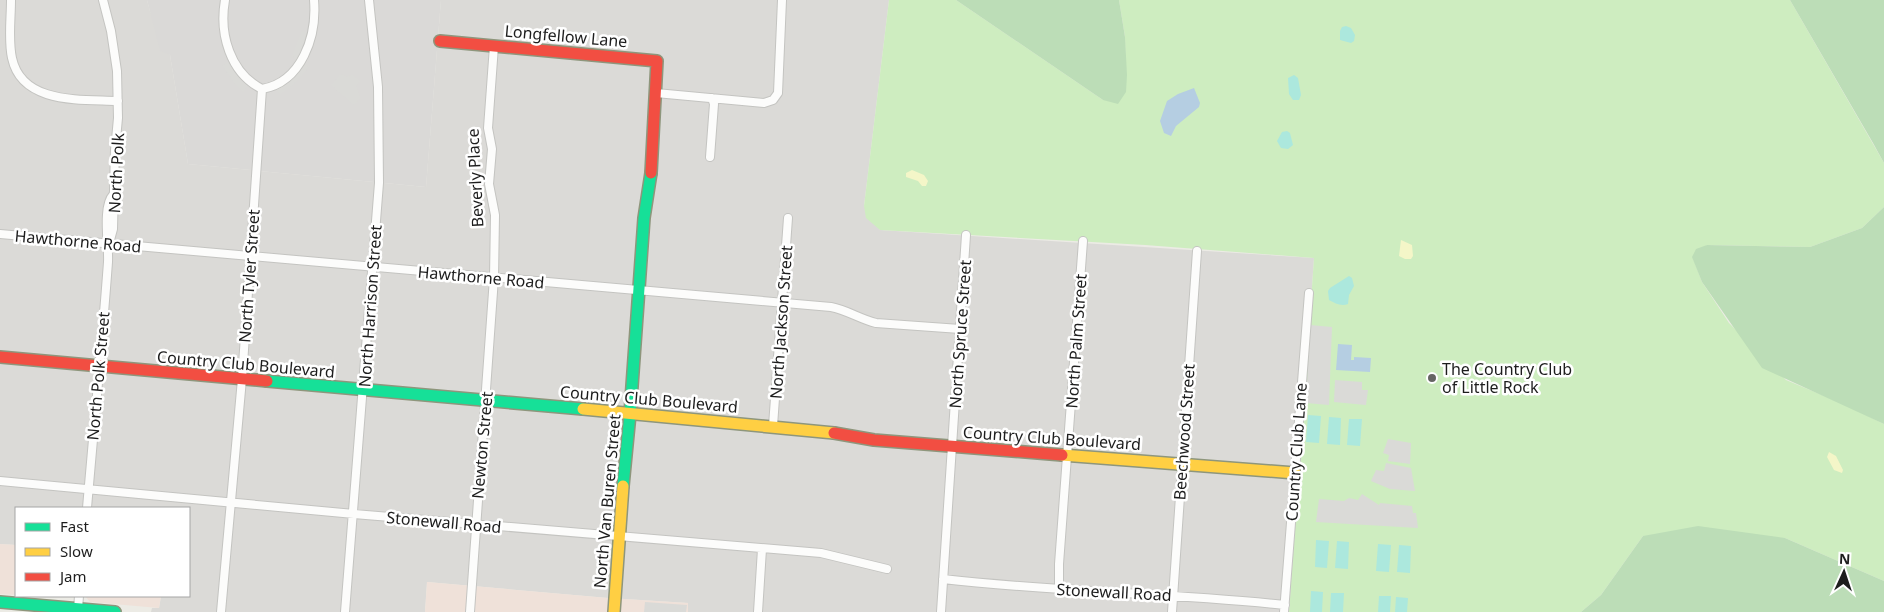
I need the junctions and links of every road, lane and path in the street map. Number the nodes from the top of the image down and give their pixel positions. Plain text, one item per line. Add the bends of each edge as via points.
1 (10, 0) edge
2 (103, 0) edge
3 (226, 0) edge
4 (314, 0) edge
5 (370, 0) edge
6 (782, 0) edge
7 (440, 41) dead end
8 (494, 46) junction
9 (262, 90) junction
10 (656, 93) junction
11 (712, 98) junction
12 (118, 101) junction
13 (710, 156) dead end
14 (788, 218) dead end
15 (0, 234) edge
16 (966, 235) dead end
17 (1083, 241) dead end
18 (108, 244) junction
19 (1197, 252) dead end
20 (251, 256) junction
21 (373, 267) junction
22 (494, 278) junction
23 (638, 290) junction
24 (1309, 293) dead end
25 (782, 302) junction
26 (960, 329) junction
27 (0, 357) edge
28 (99, 367) junction
29 (242, 379) junction
30 (364, 391) junction
31 (486, 401) junction
32 (630, 414) junction
33 (773, 426) junction
34 (952, 446) junction
35 (1068, 455) junction
36 (1182, 464) junction
37 (1295, 473) junction
38 (0, 481) edge
39 (88, 489) junction
40 (230, 502) junction
41 (87, 507) edge
42 (354, 514) junction
43 (476, 525) junction
44 (619, 537) junction
45 (762, 549) junction
46 (887, 569) dead end
47 (943, 579) junction
48 (1059, 589) junction
49 (1173, 595) junction
50 (79, 597) edge
51 (0, 602) edge
52 (1284, 608) edge
53 (78, 609) junction
54 (96, 611) edge
55 (115, 612) edge
56 (221, 612) edge
57 (345, 612) edge
58 (470, 612) edge
59 (614, 612) edge
60 (758, 612) edge
61 (941, 612) edge
62 (1172, 612) edge

1 - 12 street via 11,56 17,72 26,82 51,96
2 - 12 street, North Polk via 116,62
3 - 9 street via 224,27 229,51 241,74
4 - 9 street via 314,29 304,56 283,82
5 - 21 street, North Harrison Street via 378,87 379,183
6 - 11 street via 776,97 764,103
7 - 8 street, Longfellow Lane
8 - 10 street, Longfellow Lane via 657,61
8 - 22 street, Beverly Place via 488,128 492,149 489,184 494,215
9 - 20 street, North Tyler Street
10 - 11 street
10 - 23 street
11 - 13 street
12 - 18 street, North Polk via 113,229
14 - 25 street, North Jackson Street
15 - 18 street, Hawthorne Road
16 - 26 street, North Spruce Street
17 - 35 street, North Palm Street
18 - 20 street, Hawthorne Road
18 - 28 street, North Polk Street
19 - 36 street, Beechwood Street
20 - 21 street, Hawthorne Road
20 - 29 street, North Tyler Street
21 - 22 street, Hawthorne Road
21 - 30 street, North Harrison Street
22 - 23 street, Hawthorne Road
22 - 31 street, Newton Street
23 - 25 street, Hawthorne Road
23 - 32 street, North Van Buren Street
24 - 37 street, Country Club Lane
25 - 26 street, Hawthorne Road via 836,308 876,323
25 - 33 street, North Jackson Street
26 - 34 street, North Spruce Street
27 - 28 street, Country Club Boulevard
28 - 29 street, Country Club Boulevard
28 - 39 street, North Polk Street
29 - 30 street, Country Club Boulevard
29 - 40 street, North Tyler Street
30 - 31 street, Country Club Boulevard
30 - 42 street, North Harrison Street
31 - 32 street, Country Club Boulevard
31 - 43 street, Newton Street
32 - 33 street, Country Club Boulevard
32 - 44 street, North Van Buren Street
33 - 34 street, Country Club Boulevard via 874,440
34 - 35 street, Country Club Boulevard
34 - 47 street, North Spruce Street
35 - 36 street, Country Club Boulevard
35 - 48 street, North Palm Street
36 - 37 street, Country Club Boulevard
36 - 49 street, Beechwood Street
37 - 52 street, Country Club Lane
38 - 39 street, Stonewall Road
39 - 40 street, Stonewall Road
39 - 41 street, North Polk Street
40 - 42 street, Stonewall Road
40 - 56 street, North Tyler Street
42 - 43 street, Stonewall Road
42 - 57 street, North Harrison Street
43 - 44 street, Stonewall Road
43 - 58 street, Newton Street
44 - 45 street, Stonewall Road
44 - 59 street, North Van Buren Street
45 - 46 street, Stonewall Road via 821,553
45 - 60 street
47 - 48 street, Stonewall Road
47 - 61 street, North Spruce Street
48 - 49 street, Stonewall Road
49 - 52 street, Stonewall Road
49 - 62 street, Beechwood Street
50 - 53 street
51 - 53 street
53 - 54 street
54 - 55 street

